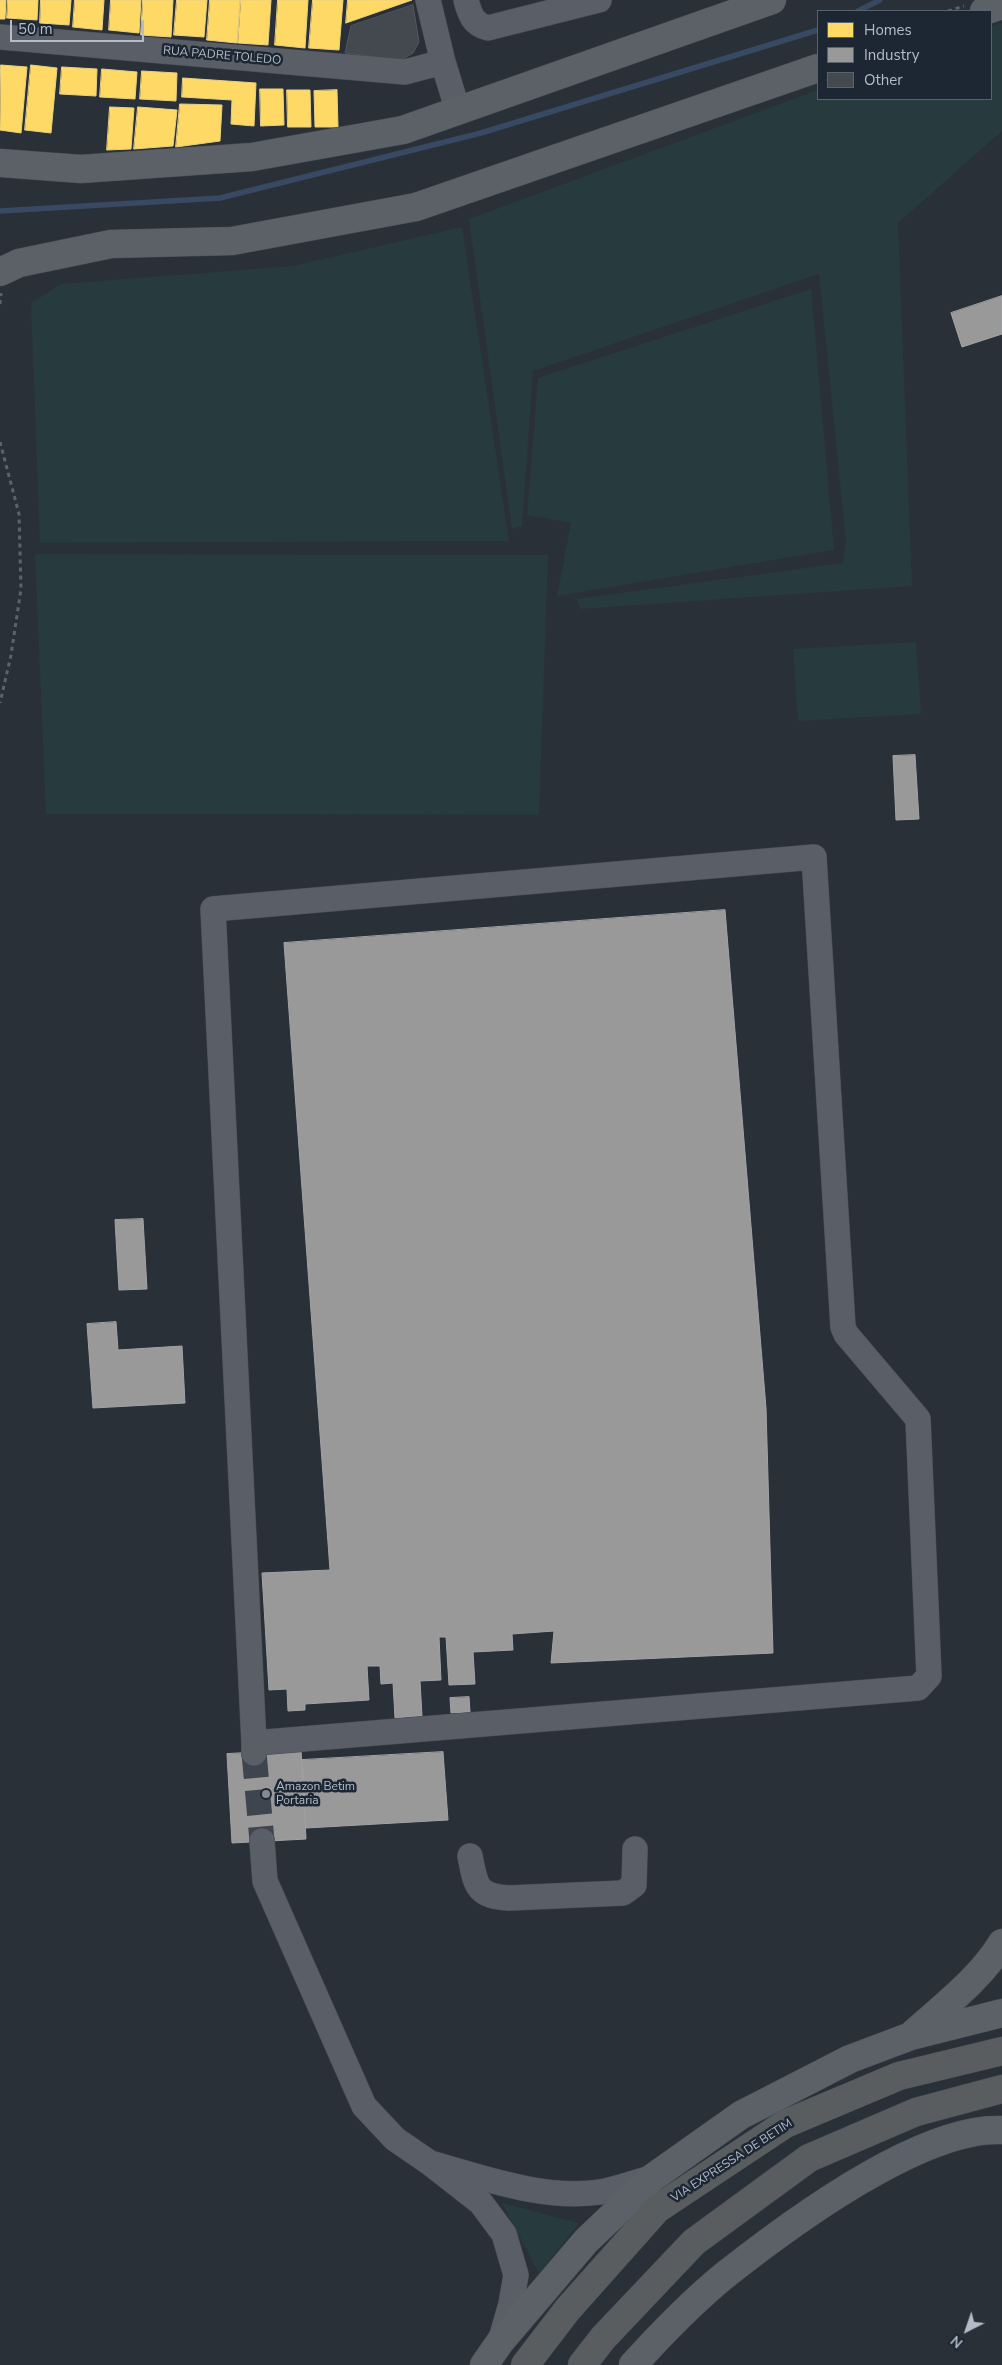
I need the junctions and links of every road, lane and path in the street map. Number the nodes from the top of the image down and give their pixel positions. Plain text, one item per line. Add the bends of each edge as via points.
1 (428, 0) edge
2 (466, 0) edge
3 (599, 0) edge
4 (772, 0) edge
5 (1002, 5) edge
6 (987, 10) edge
7 (0, 37) edge
8 (442, 62) junction
9 (817, 68) edge
10 (458, 111) junction
11 (0, 163) edge
12 (10, 267) edge
13 (0, 284) edge
14 (0, 442) edge
15 (0, 703) edge
16 (254, 1748) joint
17 (262, 1841) tunnel mouth
18 (635, 1849) dead end
19 (470, 1856) dead end
20 (1002, 1943) edge
21 (1002, 2013) edge
22 (911, 2036) junction
23 (1002, 2051) edge
24 (1002, 2089) edge
25 (1002, 2130) edge
26 (430, 2163) junction
27 (652, 2178) junction
28 (500, 2342) junction
29 (484, 2365) edge
30 (526, 2365) edge
31 (582, 2365) edge
32 (633, 2365) edge

1 - 8 street
2 - 3 street via 470,15 478,25 488,28
4 - 10 main road
5 - 6 main road
7 - 8 street, RUA PADRE TOLEDO via 406,72
8 - 10 street
9 - 12 main road via 416,207 232,241 110,244
10 - 11 main road via 403,130 252,157 81,169
12 - 13 main road
14 - 15 path via 19,514 20,589 11,655
16 - 16 street via 918,1688 928,1676 918,1419 843,1327 814,857 213,909
17 - 26 street via 265,1881 364,2106 394,2139
18 - 19 street via 634,1885 623,1893 509,1898 483,1893 475,1881
20 - 22 main road via 996,1954 955,1997
21 - 22 main road
22 - 27 main road via 850,2059 741,2115
23 - 30 highway, VIA EXPRESSA DE BETIM via 899,2076 777,2129 657,2209 568,2309
24 - 31 highway via 916,2112 809,2158 694,2242 603,2338
25 - 32 main road via 955,2136 916,2151 803,2217 724,2276 657,2338
26 - 27 street via 547,2193 599,2192
26 - 28 street via 481,2203 504,2234 516,2275
27 - 28 main road via 586,2242
28 - 29 main road

